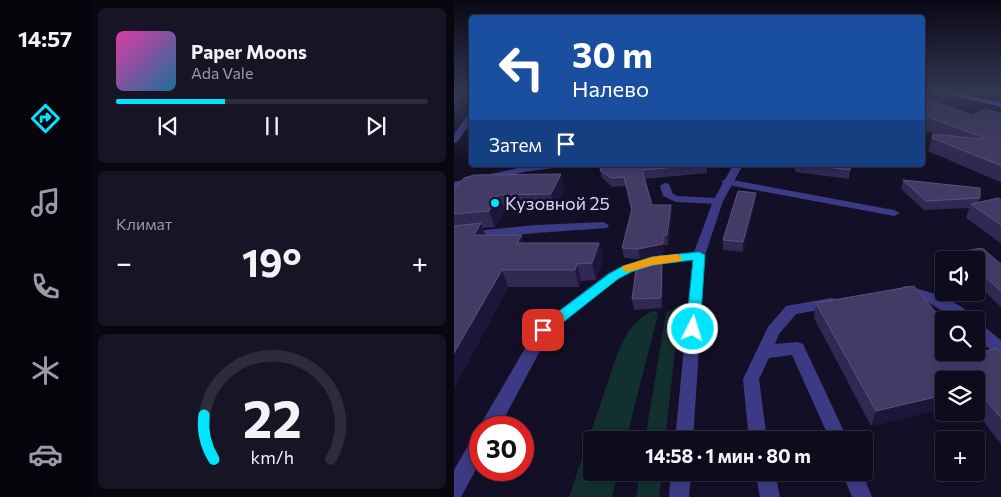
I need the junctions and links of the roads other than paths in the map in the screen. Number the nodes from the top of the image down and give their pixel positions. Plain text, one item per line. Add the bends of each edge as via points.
1 (469, 119) edge
2 (454, 140) edge
3 (543, 167) edge
4 (737, 167) edge
5 (523, 181) edge
6 (727, 182) junction
7 (454, 185) edge
8 (665, 186) dead end
9 (459, 196) edge
10 (718, 201) junction
11 (894, 212) dead end
12 (603, 226) dead end
13 (454, 237) edge
14 (699, 255) junction
15 (893, 292) edge
16 (846, 300) edge
17 (955, 311) edge
18 (985, 336) edge
19 (1001, 351) edge
20 (763, 352) junction
21 (496, 416) edge
22 (685, 431) edge
23 (757, 431) edge
24 (835, 431) edge
25 (469, 463) edge
26 (680, 481) edge
27 (767, 481) edge
28 (856, 481) edge
29 (454, 490) edge
30 (679, 497) edge
31 (770, 497) edge
32 (862, 497) edge

1 - 2 street
3 - 7 street
4 - 6 street
5 - 9 street via 465,190
6 - 10 street
6 - 11 street
8 - 10 street via 668,196 676,199
10 - 14 street
12 - 13 street
14 - 21 street via 652,261 627,269 613,276 543,330
14 - 22 street
15 - 17 street via 925,294
16 - 20 street via 790,310 773,331
18 - 19 street
20 - 23 street via 751,379
20 - 24 street via 797,348
25 - 29 street
26 - 30 street
27 - 31 street
28 - 32 street

